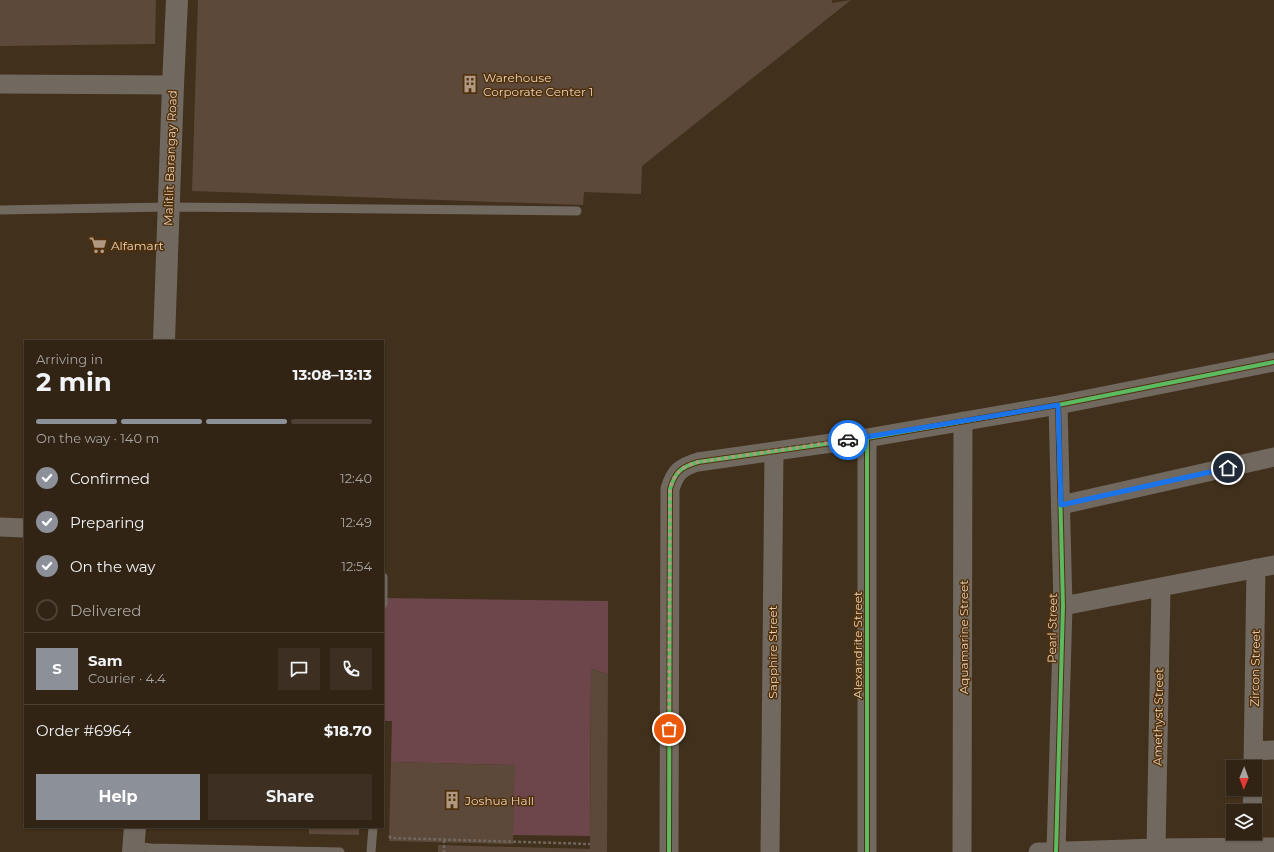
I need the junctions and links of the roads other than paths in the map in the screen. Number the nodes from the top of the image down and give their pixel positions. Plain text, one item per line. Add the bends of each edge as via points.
1 (177, 0) edge
2 (0, 84) edge
3 (173, 85) junction
4 (169, 207) junction
5 (0, 210) edge
6 (577, 211) dead end
7 (164, 340) edge
8 (1274, 362) edge
9 (1058, 405) junction
10 (963, 421) junction
11 (867, 438) junction
12 (774, 452) junction
13 (1274, 457) edge
14 (1061, 505) junction
15 (0, 527) edge
16 (24, 528) edge
17 (1265, 566) edge
18 (1161, 587) junction
19 (1063, 606) junction
20 (1274, 750) edge
21 (1253, 759) edge
22 (373, 828) edge
23 (1252, 840) edge
24 (134, 842) edge
25 (1274, 847) edge
26 (1156, 848) junction
27 (306, 852) edge
28 (340, 852) edge
29 (371, 852) edge
30 (669, 852) edge
31 (770, 852) edge
32 (867, 852) edge
33 (962, 852) edge
34 (1050, 852) edge

1 - 3 street, Malitlit Barangay Road
2 - 3 street
3 - 4 street, Malitlit Barangay Road
4 - 5 lane
4 - 6 lane
4 - 7 street, Malitlit Barangay Road
8 - 9 street
9 - 10 street
9 - 14 street, Pearl Street
10 - 11 street
10 - 33 street, Aquamarine Street
11 - 12 street
11 - 32 street, Alexandrite Street
12 - 30 street via 687,465 673,478 670,489
12 - 31 street, Sapphire Street
13 - 14 street
14 - 19 street, Pearl Street
15 - 16 street
17 - 18 street
17 - 21 street, Zircon Street
18 - 19 street
18 - 26 street, Amethyst Street
19 - 34 street, Pearl Street
20 - 21 street
22 - 29 lane
23 - 25 street
23 - 26 street
24 - 27 lane via 151,848
26 - 34 street
27 - 28 lane

